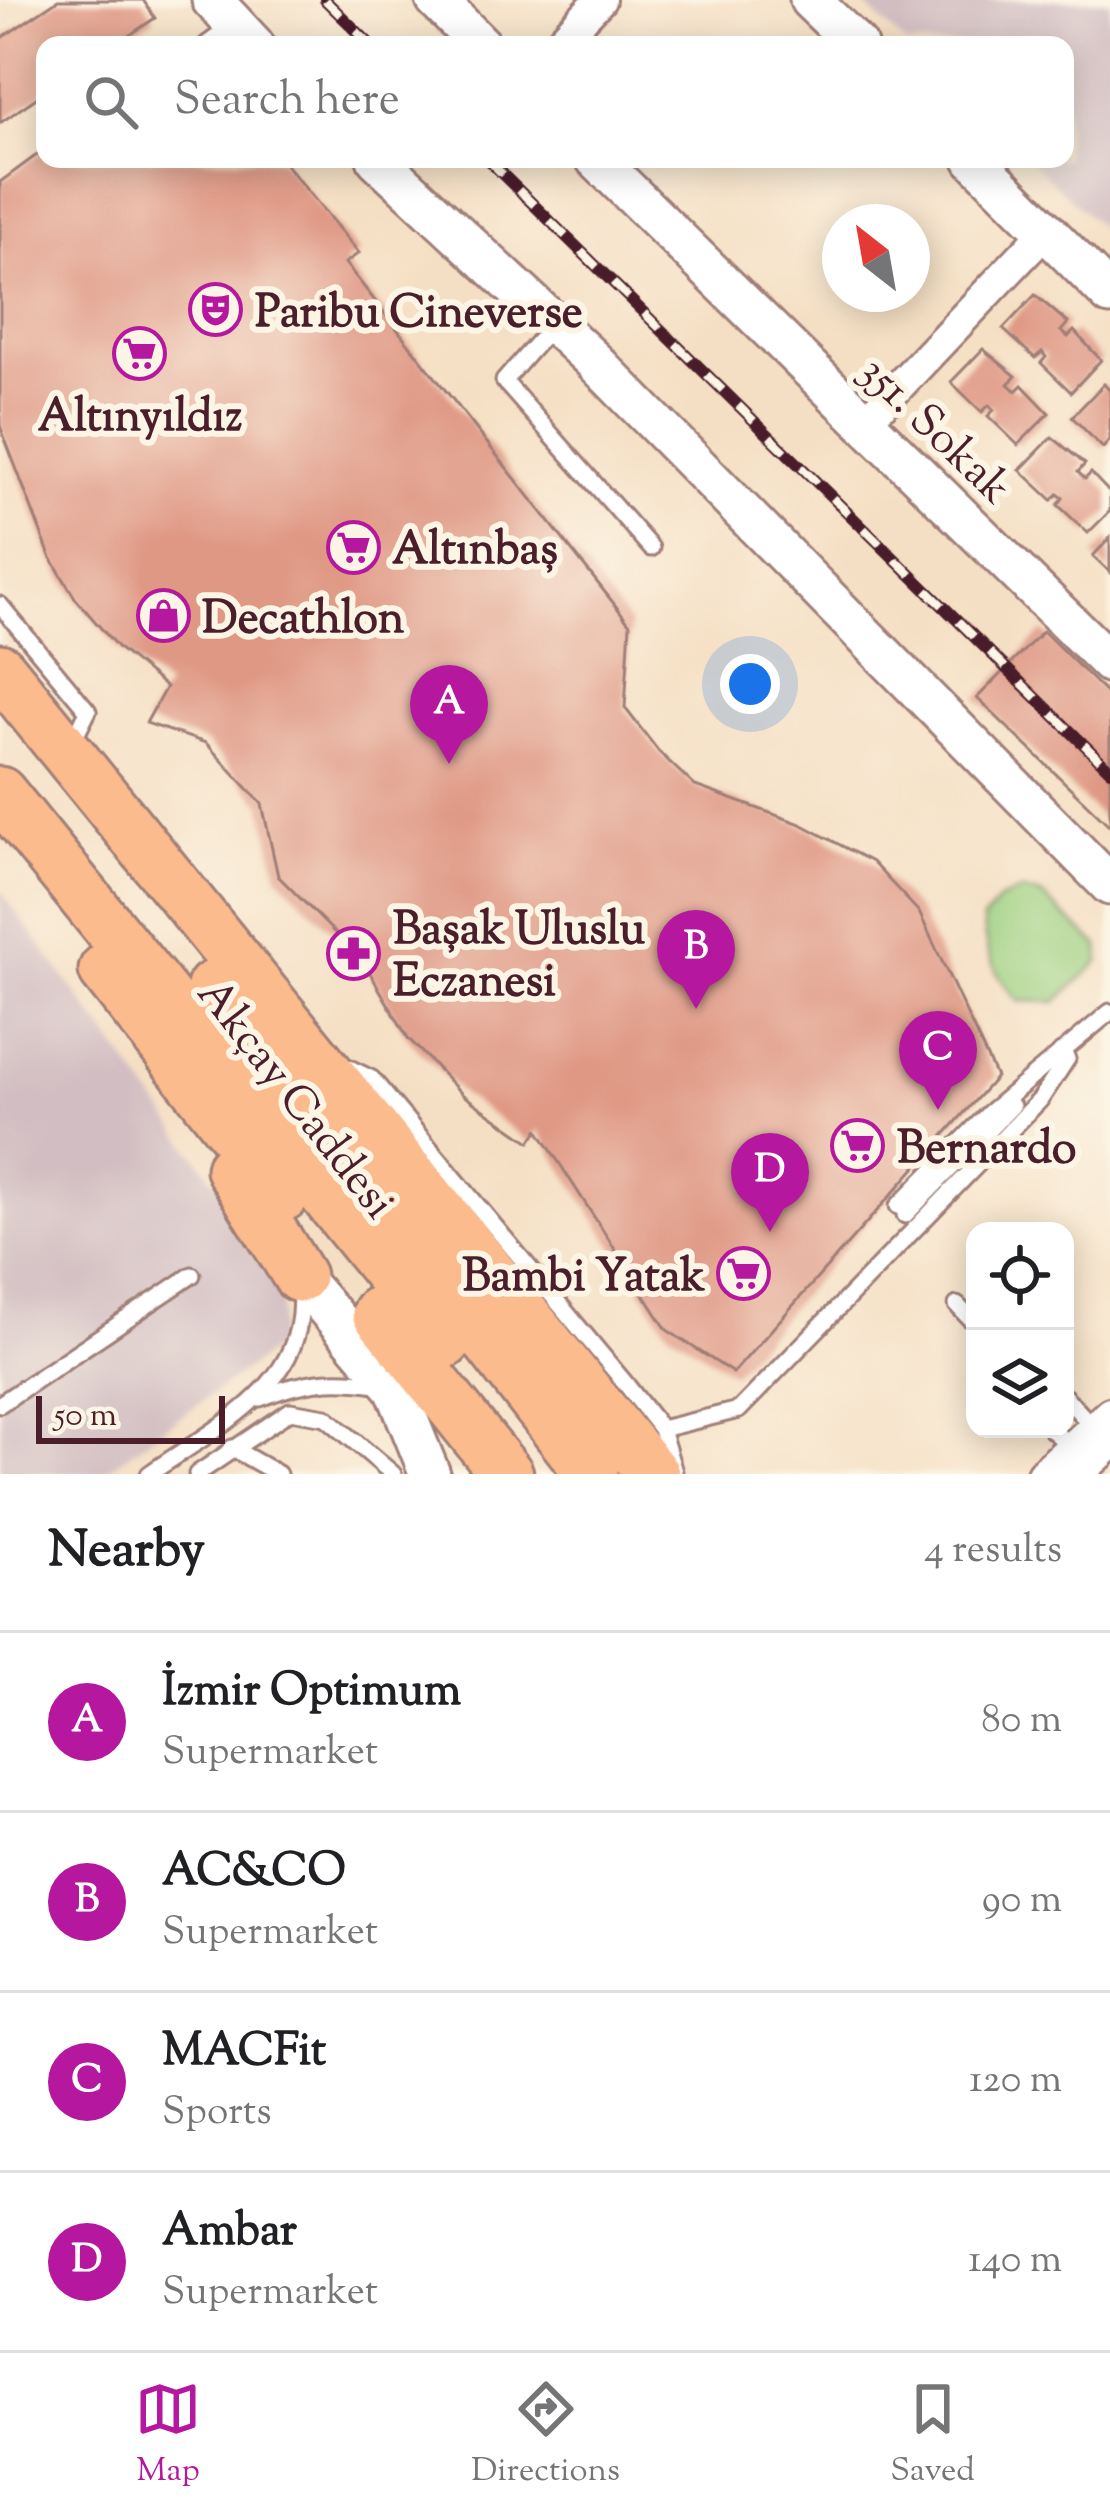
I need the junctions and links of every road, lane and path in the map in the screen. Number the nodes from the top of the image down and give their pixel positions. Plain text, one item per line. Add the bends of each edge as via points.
1 (436, 0) edge
2 (601, 0) edge
3 (811, 0) edge
4 (472, 36) edge
5 (566, 36) edge
6 (848, 36) edge
7 (387, 168) edge
8 (605, 168) edge
9 (983, 168) edge
10 (1047, 230) junction
11 (1110, 295) edge
12 (554, 324) junction
13 (863, 424) junction
14 (650, 548) dead end
15 (0, 605) edge
16 (1110, 663) edge
17 (0, 670) edge
18 (0, 723) edge
19 (68, 751) junction
20 (0, 794) edge
21 (0, 830) edge
22 (1110, 885) edge
23 (1110, 1012) edge
24 (1110, 1023) edge
25 (1064, 1056) junction
26 (178, 1068) junction
27 (901, 1211) dead end
28 (192, 1275) dead end
29 (299, 1276) junction
30 (958, 1305) dead end
31 (966, 1314) edge
32 (408, 1378) junction
33 (257, 1399) junction
34 (0, 1404) edge
35 (1074, 1405) edge
36 (458, 1418) junction
37 (1107, 1434) edge
38 (232, 1448) junction
39 (657, 1451) edge
40 (1066, 1451) edge
41 (148, 1474) edge
42 (197, 1474) edge
43 (278, 1474) edge
44 (393, 1474) edge
45 (430, 1474) edge
46 (469, 1474) edge
47 (507, 1474) edge
48 (550, 1474) edge
49 (592, 1474) edge
50 (674, 1474) edge
51 (1042, 1474) edge

1 - 4 street
2 - 5 street
3 - 6 street
7 - 12 street
8 - 13 street, 351. Sokak
9 - 10 street
10 - 11 street
10 - 13 street
12 - 14 lane via 504,381
12 - 22 street
13 - 16 street, 351. Sokak
15 - 19 lane via 88,711
17 - 19 highway
18 - 49 highway, Akçay Caddesi
19 - 39 highway via 315,1059
20 - 48 highway, Akçay Caddesi
21 - 26 highway
23 - 25 lane
24 - 25 lane
25 - 27 lane via 989,1113
25 - 39 lane via 1040,1100 739,1410
26 - 29 highway
26 - 32 highway
28 - 34 lane
29 - 32 street
29 - 33 lane via 303,1323 288,1363
30 - 31 lane
32 - 33 lane via 299,1382
32 - 36 highway
32 - 45 street
33 - 41 lane
35 - 37 lane
36 - 46 highway
36 - 47 highway
37 - 40 street
38 - 42 lane
38 - 43 lane
38 - 44 lane via 290,1411 326,1417
39 - 50 lane
40 - 51 street

